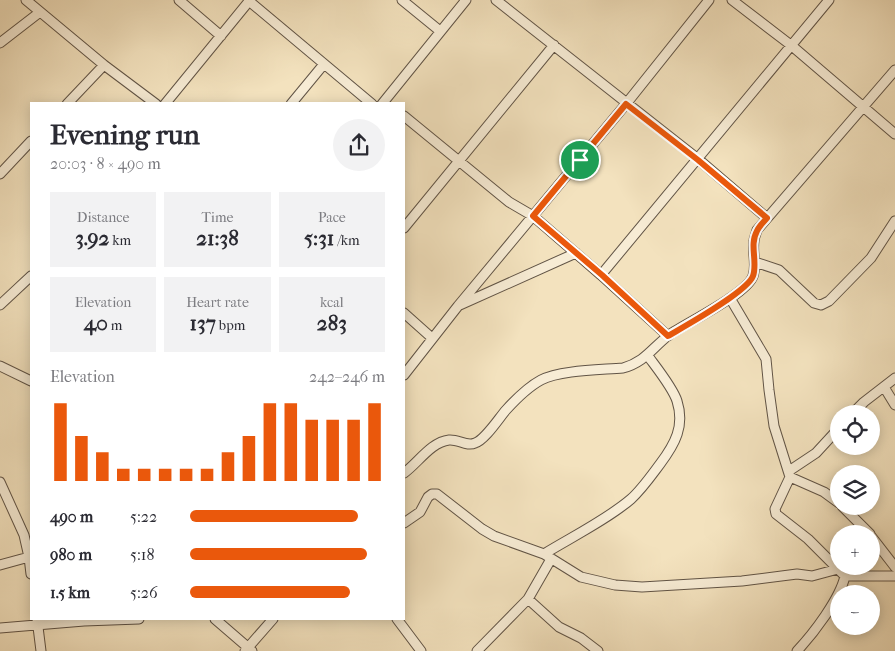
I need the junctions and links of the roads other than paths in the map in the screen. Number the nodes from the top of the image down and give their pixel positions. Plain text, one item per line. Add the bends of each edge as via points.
1 (26, 0) edge
2 (179, 0) edge
3 (249, 0) edge
4 (402, 0) edge
5 (466, 0) edge
6 (496, 0) edge
7 (709, 0) edge
8 (732, 0) edge
9 (829, 0) edge
10 (40, 12) junction
11 (440, 31) junction
12 (221, 36) junction
13 (0, 43) edge
14 (554, 44) junction
15 (792, 46) junction
16 (324, 64) junction
17 (104, 65) junction
18 (895, 70) edge
19 (69, 102) edge
20 (153, 102) edge
21 (167, 102) edge
22 (293, 102) edge
23 (370, 102) edge
24 (386, 102) edge
25 (626, 104) junction
26 (864, 106) junction
27 (405, 117) edge
28 (895, 134) edge
29 (30, 142) edge
30 (698, 160) junction
31 (459, 162) junction
32 (0, 174) edge
33 (533, 216) junction
34 (767, 218) junction
35 (895, 221) edge
36 (405, 227) edge
37 (576, 253) junction
38 (755, 262) junction
39 (602, 275) junction
40 (30, 277) edge
41 (730, 298) junction
42 (0, 305) edge
43 (458, 306) junction
44 (405, 315) edge
45 (668, 336) junction
46 (432, 338) junction
47 (648, 356) junction
48 (0, 366) edge
49 (405, 374) edge
50 (895, 378) edge
51 (30, 381) edge
52 (884, 387) junction
53 (895, 404) edge
54 (861, 405) edge
55 (830, 438) edge
56 (405, 472) edge
57 (790, 474) junction
58 (0, 482) edge
59 (830, 496) edge
60 (851, 515) edge
61 (405, 522) edge
62 (860, 525) edge
63 (30, 527) edge
64 (24, 535) junction
65 (880, 548) edge
66 (548, 556) junction
67 (29, 557) junction
68 (830, 560) edge
69 (0, 566) edge
70 (30, 566) edge
71 (895, 567) edge
72 (830, 570) edge
73 (846, 576) joint
74 (895, 576) edge
75 (528, 599) junction
76 (84, 620) edge
77 (216, 620) edge
78 (272, 620) edge
79 (397, 620) edge
80 (38, 622) edge
81 (0, 628) edge
82 (248, 650) edge
83 (41, 651) edge
84 (421, 651) edge
85 (477, 651) edge
86 (598, 651) edge
87 (797, 651) edge

1 - 10 street
2 - 12 street
3 - 12 street
3 - 16 street
4 - 11 street
5 - 11 street
6 - 14 street
7 - 25 street
8 - 15 street
9 - 15 street
10 - 13 street
10 - 17 street
11 - 24 street
12 - 21 street
14 - 25 street
14 - 31 street
15 - 26 street
15 - 30 street
16 - 22 street
16 - 23 street
17 - 19 street
17 - 20 street
18 - 26 street
25 - 30 street
25 - 33 street
26 - 28 street
26 - 34 street
27 - 31 street
29 - 32 street
30 - 34 street
30 - 39 street
31 - 33 street via 509,202
31 - 36 street
33 - 37 street
33 - 43 street
34 - 38 street via 757,230
35 - 38 street via 871,258 821,305 814,303 779,270
37 - 39 street
37 - 43 street
38 - 41 street via 748,284
39 - 45 street
40 - 42 street
41 - 45 street
41 - 57 street via 766,359 774,426
43 - 46 street
44 - 46 street
45 - 47 street
46 - 49 street
47 - 56 street via 623,368 554,375 540,380 508,408 482,439 468,444 453,439 437,444
47 - 66 street via 677,401 678,435 673,446 630,499
48 - 51 street
50 - 52 street
52 - 53 street
52 - 54 street
55 - 57 street
57 - 59 street
57 - 68 street via 775,509 776,514
58 - 64 street
60 - 62 street
61 - 66 street via 420,512 428,497 437,494 488,532
63 - 64 street
64 - 67 street
65 - 71 street
66 - 72 street via 588,579 642,587 797,574 812,576
66 - 75 street
67 - 69 street
67 - 70 street
73 - 74 street
73 - 87 street via 821,620
75 - 85 street
75 - 86 street via 559,627
76 - 80 street
77 - 82 street
78 - 82 street
79 - 84 street
80 - 81 street
80 - 83 street

